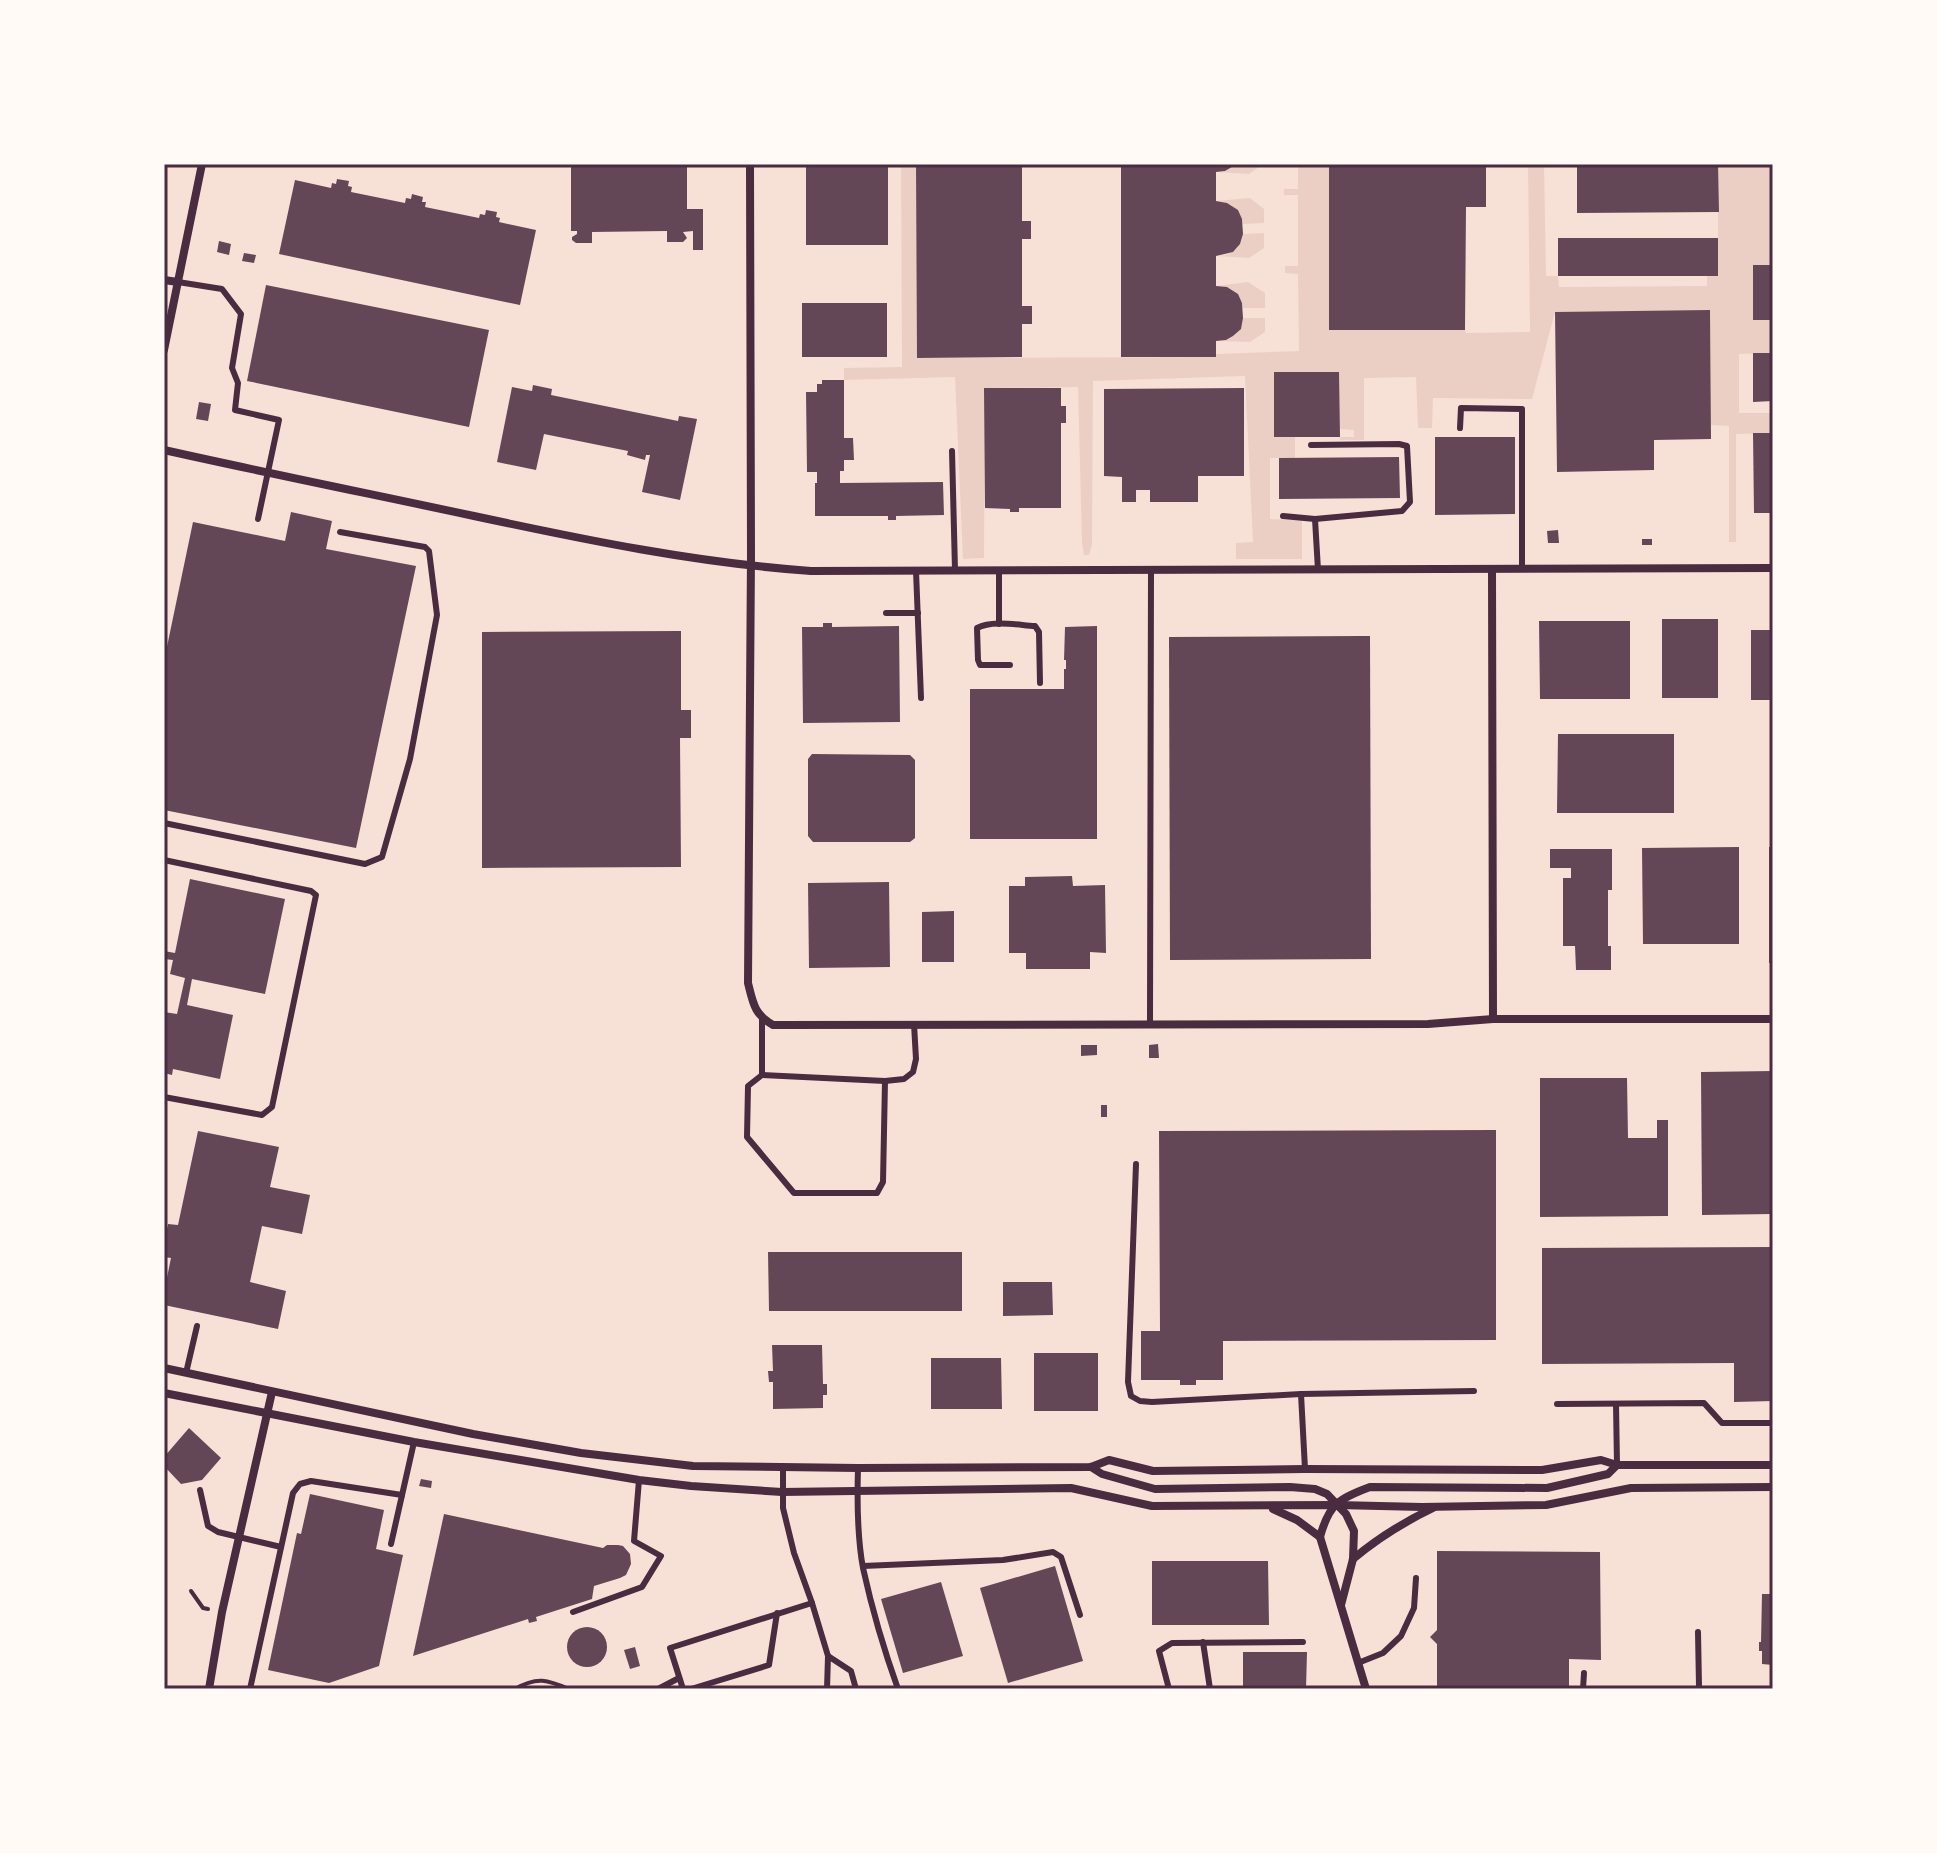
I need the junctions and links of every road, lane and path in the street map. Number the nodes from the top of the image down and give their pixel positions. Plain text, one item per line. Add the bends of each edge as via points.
1 (202, 164) edge
2 (750, 164) edge
3 (164, 280) edge
4 (178, 282) junction
5 (164, 350) edge
6 (1460, 428) dead end
7 (1311, 445) dead end
8 (164, 450) edge
9 (952, 451) dead end
10 (268, 473) junction
11 (1283, 516) dead end
12 (258, 519) dead end
13 (1315, 519) junction
14 (340, 532) dead end
15 (751, 566) junction
16 (1773, 568) edge
17 (1492, 569) junction
18 (1522, 569) junction
19 (955, 570) junction
20 (999, 570) junction
21 (1151, 570) junction
22 (1318, 570) junction
23 (916, 571) junction
24 (886, 613) dead end
25 (918, 613) junction
26 (999, 624) junction
27 (1010, 665) dead end
28 (1040, 683) dead end
29 (921, 698) dead end
30 (164, 823) edge
31 (164, 860) edge
32 (762, 1018) junction
33 (1493, 1019) junction
34 (1773, 1019) edge
35 (1150, 1023) junction
36 (914, 1024) junction
37 (762, 1075) junction
38 (885, 1081) junction
39 (164, 1097) edge
40 (1136, 1164) dead end
41 (197, 1326) dead end
42 (164, 1368) edge
43 (186, 1373) junction
44 (1474, 1391) dead end
45 (272, 1392) junction
46 (164, 1393) edge
47 (1301, 1394) junction
48 (1557, 1404) dead end
49 (1616, 1404) junction
50 (267, 1413) junction
51 (1773, 1423) edge
52 (414, 1442) junction
53 (1617, 1465) junction
54 (1773, 1465) edge
55 (783, 1467) junction
56 (1091, 1467) junction
57 (858, 1468) junction
58 (1305, 1469) junction
59 (639, 1480) junction
60 (1773, 1487) edge
61 (200, 1490) dead end
62 (782, 1492) junction
63 (857, 1492) junction
64 (402, 1495) junction
65 (1337, 1505) junction
66 (1268, 1507) junction
67 (1436, 1507) junction
68 (239, 1537) junction
69 (1320, 1537) junction
70 (391, 1544) dead end
71 (281, 1547) junction
72 (1353, 1559) junction
73 (863, 1566) junction
74 (1416, 1578) dead end
75 (191, 1591) dead end
76 (812, 1603) junction
77 (1341, 1606) junction
78 (222, 1612) junction
79 (573, 1612) dead end
80 (777, 1613) junction
81 (1080, 1615) dead end
82 (1698, 1632) dead end
83 (1203, 1642) junction
84 (1303, 1642) dead end
85 (828, 1656) junction
86 (1358, 1663) junction
87 (1584, 1673) dead end
88 (679, 1678) junction
89 (209, 1689) edge
90 (250, 1689) edge
91 (515, 1689) edge
92 (569, 1689) edge
93 (658, 1689) edge
94 (683, 1689) edge
95 (691, 1689) edge
96 (827, 1689) edge
97 (856, 1689) edge
98 (898, 1689) edge
99 (1169, 1689) edge
100 (1210, 1689) edge
101 (1366, 1689) edge
102 (1583, 1689) edge
103 (1698, 1689) edge

1 - 4 street
2 - 15 street
3 - 4 street
4 - 5 street
4 - 10 lane via 222,289 241,314 232,368 238,383 235,410 279,420
6 - 18 lane via 1461,408 1522,409
7 - 13 lane via 1399,444 1407,446 1408,460 1410,502 1402,511
8 - 10 street
9 - 19 lane
10 - 12 lane
10 - 15 street via 562,535
11 - 13 lane
13 - 22 lane
14 - 30 lane via 429,551 437,615 410,759 382,857 365,864
15 - 23 street
15 - 32 street via 748,983
16 - 18 street
17 - 18 street
17 - 22 street
17 - 33 street
19 - 20 street
19 - 23 street
20 - 21 street
20 - 26 lane
21 - 22 street
21 - 35 lane
23 - 25 lane
24 - 25 lane
25 - 29 lane
26 - 27 lane via 977,628 978,660 980,665
26 - 28 lane via 1035,626
31 - 39 lane via 316,895 272,1107 262,1115
32 - 36 street via 773,1025
32 - 37 lane
33 - 34 street
33 - 35 street via 1428,1024
35 - 36 street
36 - 38 lane via 913,1072
37 - 38 lane
37 - 38 lane via 748,1086 747,1137 794,1193 877,1193 883,1182
40 - 47 lane via 1131,1396 1152,1402
41 - 43 lane
42 - 43 street
43 - 45 street
44 - 47 lane
45 - 50 street
45 - 55 street via 581,1453 693,1466
46 - 50 street
47 - 58 lane
48 - 49 lane
49 - 51 lane via 1704,1403 1722,1423
49 - 53 lane
50 - 52 street
50 - 68 street
52 - 59 street
52 - 64 lane
53 - 54 street
53 - 58 street via 1601,1460 1542,1470
53 - 65 street via 1608,1474 1547,1488 1370,1487
55 - 57 street
55 - 62 lane
56 - 57 street
56 - 58 street via 1109,1460 1153,1471
56 - 65 street via 1155,1489 1315,1489
57 - 63 lane
59 - 62 street
59 - 79 lane via 634,1541 661,1556 642,1587
60 - 67 street via 1631,1488 1546,1505
61 - 68 lane via 208,1526
62 - 63 street
62 - 76 lane via 790,1538
63 - 66 street via 1071,1488 1152,1506
63 - 73 lane
64 - 70 lane
64 - 71 lane via 311,1481 300,1484 293,1493
65 - 66 street
65 - 67 street
65 - 69 street via 1327,1514
65 - 72 street via 1354,1531
66 - 69 street
67 - 72 street via 1392,1529
68 - 71 lane
68 - 78 street
69 - 77 street
71 - 90 lane
72 - 77 street
73 - 81 lane via 1003,1560 1053,1552 1061,1557
73 - 98 lane
74 - 86 lane via 1414,1608 1401,1636 1383,1653
75 - 78 path via 203,1608
76 - 80 lane
76 - 85 lane
77 - 86 street
78 - 89 street
80 - 88 lane via 670,1648
80 - 95 lane via 769,1665
82 - 103 lane
83 - 84 lane
83 - 99 lane via 1172,1643 1159,1651
83 - 100 lane
85 - 96 lane
85 - 97 lane via 851,1671
86 - 101 street
87 - 102 lane
88 - 93 lane
88 - 94 lane
91 - 92 path via 545,1679

